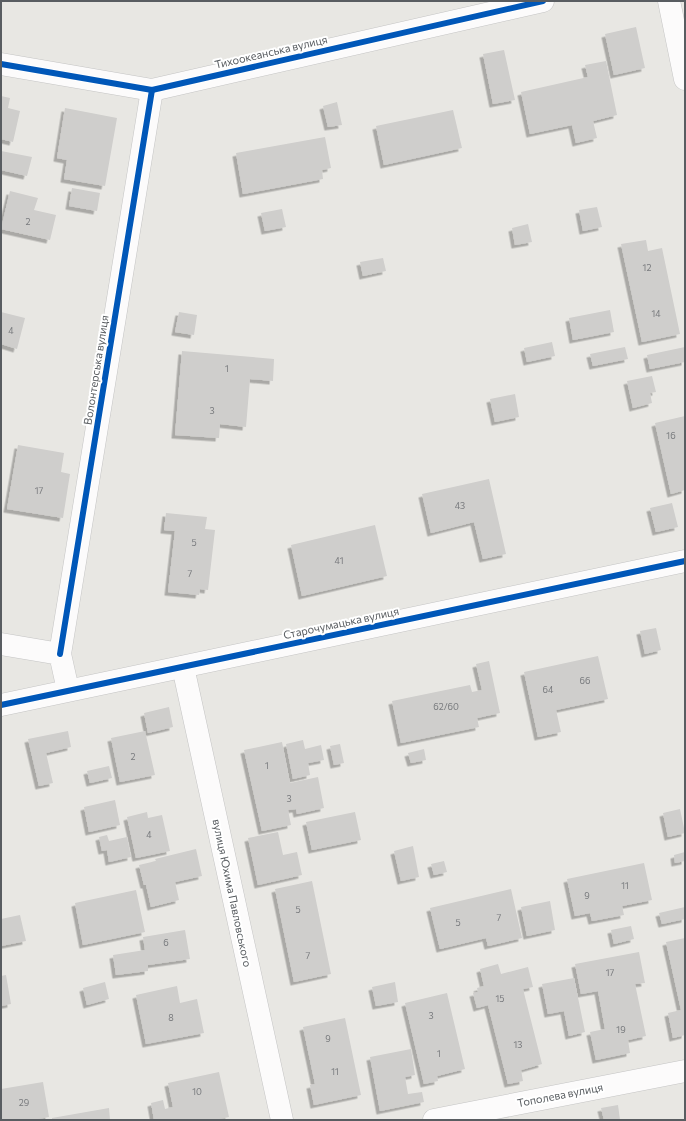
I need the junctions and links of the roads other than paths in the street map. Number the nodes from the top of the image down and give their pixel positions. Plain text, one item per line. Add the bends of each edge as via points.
1 (543, 1) edge
2 (668, 1) edge
3 (1, 64) edge
4 (685, 79) edge
5 (152, 90) junction
6 (685, 561) edge
7 (1, 644) edge
8 (60, 654) junction
9 (183, 667) junction
10 (68, 690) junction
11 (1, 705) edge
12 (685, 1071) edge
13 (282, 1120) edge
14 (434, 1120) edge

1 - 5 street, Тихоокеанська вулиця
2 - 4 street
3 - 5 street, Тихоокеанська вулиця
5 - 8 street, Волонтерська вулиця
6 - 9 street, Старочумацька вулиця
7 - 8 street
8 - 10 street
9 - 10 street, Старочумацька вулиця
9 - 13 street, вулиця Юхима Павловського
10 - 11 street, Старочумацька вулиця
12 - 14 street, Тополева вулиця

